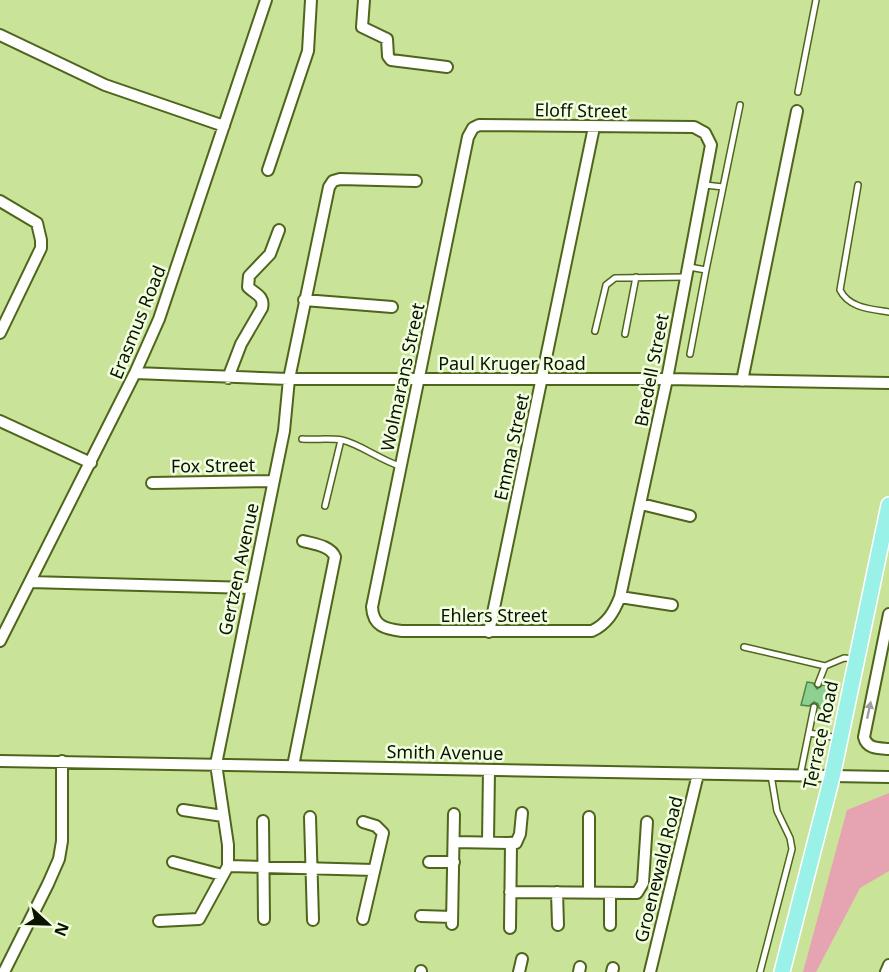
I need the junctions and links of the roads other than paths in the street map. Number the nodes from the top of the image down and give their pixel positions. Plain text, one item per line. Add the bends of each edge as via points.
1 (266, 0) edge
2 (311, 0) edge
3 (364, 0) edge
4 (816, 0) edge
5 (1, 38) edge
6 (447, 67) dead end
7 (798, 92) dead end
8 (740, 105) dead end
9 (797, 111) dead end
10 (225, 126) junction
11 (594, 127) junction
12 (699, 129) joint
13 (468, 137) joint
14 (268, 170) dead end
15 (416, 181) dead end
16 (705, 185) junction
17 (858, 185) dead end
18 (723, 186) junction
19 (0, 201) edge
20 (279, 230) dead end
21 (706, 270) junction
22 (688, 272) junction
23 (636, 278) junction
24 (304, 300) junction
25 (392, 307) dead end
26 (889, 312) edge
27 (594, 331) dead end
28 (0, 333) edge
29 (625, 334) dead end
30 (690, 354) dead end
31 (135, 373) junction
32 (228, 378) junction
33 (290, 379) junction
34 (418, 379) junction
35 (667, 379) junction
36 (542, 380) junction
37 (742, 381) junction
38 (889, 383) edge
39 (0, 421) edge
40 (303, 439) dead end
41 (341, 440) junction
42 (91, 463) junction
43 (400, 466) junction
44 (273, 481) junction
45 (152, 483) dead end
46 (641, 504) junction
47 (325, 506) dead end
48 (889, 506) edge
49 (690, 516) dead end
50 (303, 541) dead end
51 (30, 582) junction
52 (251, 588) junction
53 (620, 597) junction
54 (672, 605) dead end
55 (889, 614) edge
56 (609, 619) joint
57 (376, 624) joint
58 (489, 632) junction
59 (0, 641) edge
60 (744, 648) dead end
61 (857, 659) junction
62 (825, 666) junction
63 (818, 684) dead end
64 (814, 707) dead end
65 (808, 733) junction
66 (840, 738) junction
67 (889, 749) edge
68 (0, 761) edge
69 (62, 761) junction
70 (216, 764) junction
71 (293, 766) junction
72 (489, 770) junction
73 (698, 774) junction
74 (771, 775) junction
75 (800, 776) junction
76 (832, 777) junction
77 (889, 777) edge
78 (183, 810) dead end
79 (522, 813) dead end
80 (454, 814) dead end
81 (223, 816) junction
82 (310, 817) dead end
83 (589, 817) dead end
84 (263, 821) dead end
85 (363, 822) dead end
86 (647, 822) dead end
87 (454, 842) junction
88 (488, 842) junction
89 (511, 844) junction
90 (173, 862) dead end
91 (429, 862) dead end
92 (454, 862) junction
93 (263, 868) junction
94 (311, 868) junction
95 (225, 870) junction
96 (374, 870) junction
97 (510, 892) junction
98 (557, 892) junction
99 (588, 892) junction
100 (610, 893) junction
101 (421, 916) dead end
102 (264, 919) dead end
103 (363, 919) dead end
104 (313, 920) dead end
105 (159, 921) dead end
106 (558, 925) dead end
107 (610, 925) dead end
108 (510, 928) dead end
109 (522, 959) dead end
110 (889, 965) edge
111 (4, 972) edge
112 (519, 972) edge
113 (650, 972) edge
114 (760, 972) edge
115 (782, 972) edge
116 (886, 972) edge

1 - 10 street, Erasmus Road
2 - 14 street via 308,51
3 - 6 street via 362,27 387,39 391,60
4 - 7 lane
5 - 10 street via 113,88
8 - 18 lane
9 - 37 street
10 - 31 street, Erasmus Road via 159,319
11 - 12 street, Eloff Street
11 - 13 street, Eloff Street via 479,125
11 - 36 street, Emma Street
12 - 16 street, Bredell Street via 710,139 711,146
13 - 34 street, Wolmarans Street
15 - 24 street, Gertzen Avenue via 333,181 326,196
16 - 18 lane
16 - 22 street, Bredell Street
17 - 26 lane via 840,290 851,304
18 - 21 lane
19 - 28 street via 37,223 41,240 35,262
20 - 32 street via 270,254 249,276 248,286 263,300 262,308 241,344
21 - 22 lane
21 - 30 lane
22 - 23 lane
22 - 35 street, Bredell Street
23 - 27 lane via 615,278 606,285
23 - 29 lane
24 - 25 street
24 - 33 street, Gertzen Avenue
31 - 32 street, Paul Kruger Road
31 - 42 street, Erasmus Road
32 - 33 street, Paul Kruger Road
33 - 34 street, Paul Kruger Road
33 - 44 street, Gertzen Avenue
34 - 36 street, Paul Kruger Road
34 - 43 street, Wolmarans Street
35 - 36 street, Paul Kruger Road
35 - 37 street, Paul Kruger Road
35 - 46 street, Bredell Street
36 - 58 street, Emma Street
37 - 38 street, Paul Kruger Road
39 - 42 street
40 - 41 lane
41 - 43 lane
41 - 47 lane
42 - 51 street, Erasmus Road
43 - 57 street, Wolmarans Street via 372,607
44 - 45 street, Fox Street
44 - 52 street, Gertzen Avenue
46 - 49 street
46 - 53 street, Bredell Street
48 - 61 main road, Terrace Road
50 - 71 street via 330,549 334,557
51 - 52 street
51 - 59 street, Erasmus Road
52 - 70 street, Gertzen Avenue
53 - 54 street
53 - 56 street, Bredell Street
67 -> 55 street via 871,747 864,737
56 - 58 street, Ehlers Street via 592,631
57 - 58 street, Ehlers Street via 402,631
60 - 62 lane
61 - 62 lane via 844,658
61 - 66 main road, Terrace Road
62 - 63 lane
64 - 65 lane
65 - 66 lane
65 - 75 lane
66 - 76 main road, Terrace Road
68 - 69 street, Smith Avenue
69 - 70 street, Smith Avenue
69 - 111 street via 62,841 58,859
70 - 71 street, Smith Avenue
70 - 81 street, Gertzen Avenue
71 - 72 street, Smith Avenue
72 - 73 street, Smith Avenue
72 - 88 street
73 - 74 street, Smith Avenue
73 - 113 street, Groenewald Road
74 - 75 street, Smith Avenue
74 - 114 lane, Terrace Road via 777,811 792,849
75 - 76 street, Smith Avenue
76 - 77 street, Smith Avenue
76 - 115 main road, Terrace Road
78 - 81 street
79 - 89 street via 519,838
80 - 87 street
81 - 95 street, Gertzen Avenue via 229,853
82 - 94 street
83 - 99 street
84 - 93 street
85 - 96 street via 383,833
86 - 100 street via 640,890
87 - 88 street
87 - 92 street
88 - 89 street
89 - 97 street
90 - 95 street
91 - 92 street
92 - 101 street via 452,920
93 - 94 street
93 - 95 street
93 - 102 street
94 - 96 street
94 - 104 street
95 - 105 street via 199,918
96 - 103 street
97 - 98 street
97 - 108 street
98 - 99 street
98 - 106 street
99 - 100 street
100 - 107 street
109 - 112 street
110 - 116 street

